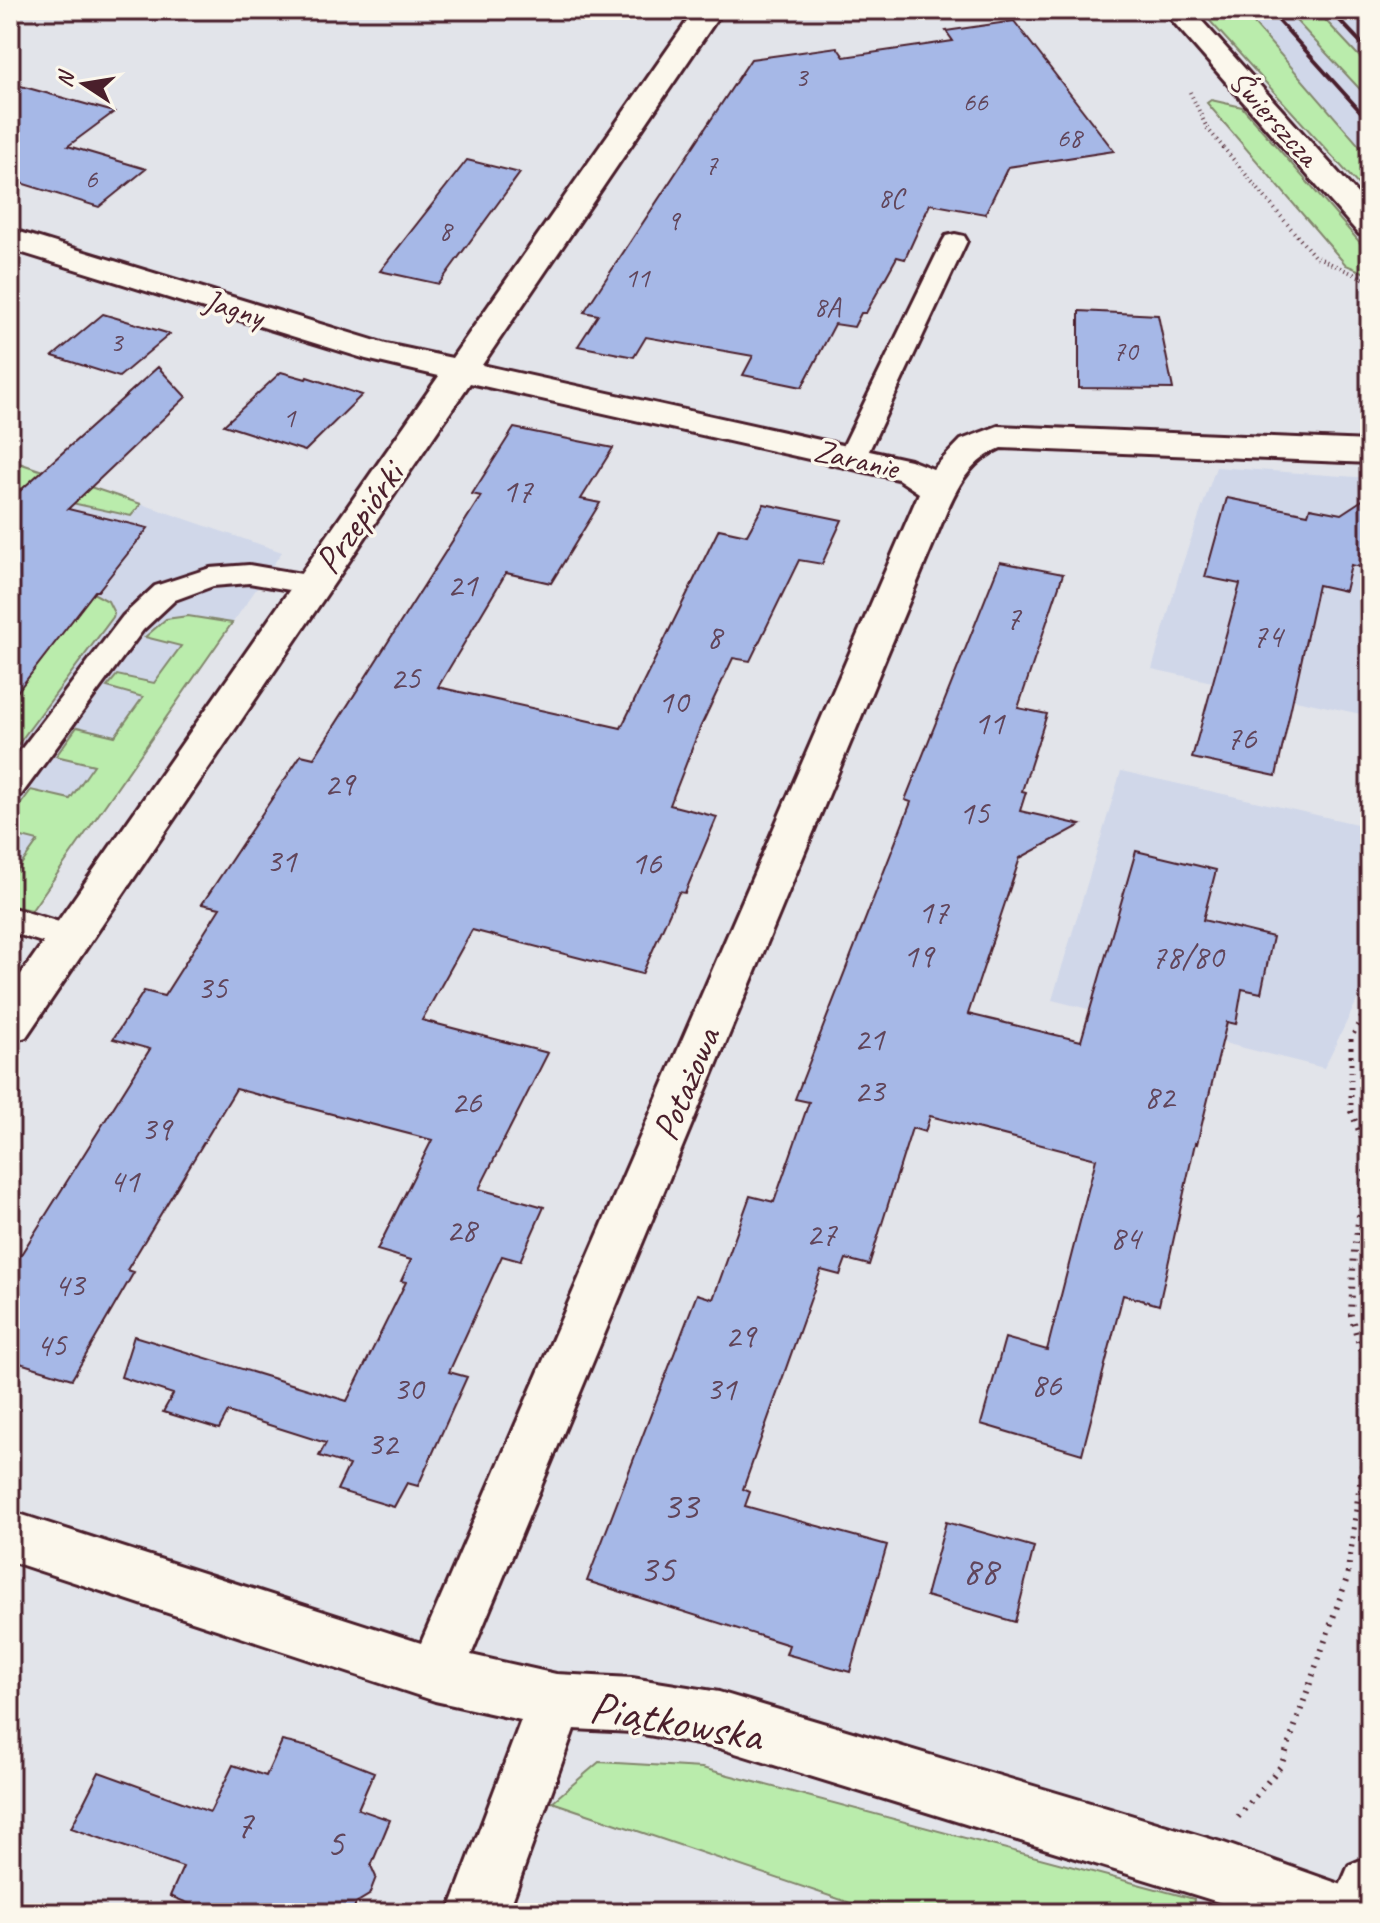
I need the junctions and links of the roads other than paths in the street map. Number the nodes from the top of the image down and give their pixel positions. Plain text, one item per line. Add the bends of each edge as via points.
1 (709, 10) edge
2 (1177, 10) edge
3 (1370, 227) edge
4 (10, 239) edge
5 (955, 241) dead end
6 (460, 372) junction
7 (1370, 452) edge
8 (852, 457) junction
9 (937, 493) junction
10 (313, 585) junction
11 (10, 787) edge
12 (10, 919) edge
13 (70, 938) junction
14 (10, 1025) edge
15 (10, 1536) edge
16 (435, 1674) junction
17 (556, 1701) junction
18 (1370, 1886) edge
19 (478, 1913) edge
20 (1341, 1913) edge
21 (1366, 1913) edge

1 - 6 street, Przepiórki
2 - 3 street, Świerszcza
4 - 6 street, Jagny via 378,352
5 - 8 lane
6 - 8 street, Zaranie
6 - 10 street, Przepiórki
7 - 9 street, Zaranie via 998,437 980,441 959,457
8 - 9 street, Zaranie via 910,471
9 - 16 street, Potażowa
10 - 11 lane via 249,574 210,577 165,593 133,623
10 - 13 street, Przepiórki
12 - 13 lane
13 - 14 street, Przepiórki
15 - 16 street, Piątkowska
16 - 17 street, Piątkowska
17 - 19 street
17 - 20 street, Piątkowska via 632,1705 719,1720
18 - 21 street

